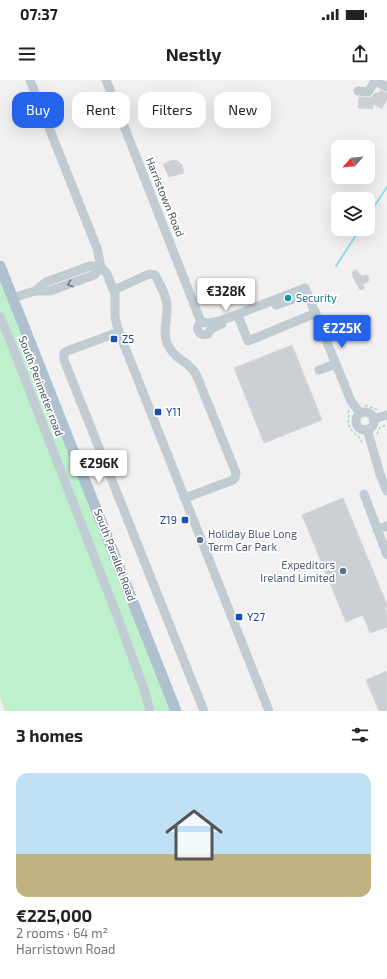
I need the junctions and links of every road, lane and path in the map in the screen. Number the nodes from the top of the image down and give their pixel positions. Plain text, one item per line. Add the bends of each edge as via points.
1 (30, 80) edge
2 (106, 80) edge
3 (387, 87) edge
4 (358, 91) dead end
5 (0, 266) edge
6 (101, 267) junction
7 (114, 290) junction
8 (306, 291) junction
9 (12, 298) junction
10 (316, 313) junction
11 (0, 317) edge
12 (239, 318) junction
13 (207, 325) junction
14 (119, 332) junction
15 (336, 364) junction
16 (319, 370) dead end
17 (346, 406) dead end
18 (362, 409) junction
19 (383, 412) edge
20 (373, 419) junction
21 (387, 425) edge
22 (367, 429) junction
23 (377, 437) dead end
24 (366, 443) dead end
25 (387, 491) edge
26 (364, 494) dead end
27 (185, 498) junction
28 (387, 526) edge
29 (377, 530) junction
30 (387, 555) edge
31 (150, 711) edge
32 (176, 711) edge
33 (204, 711) edge
34 (269, 711) edge

1 - 6 street via 97,248
2 - 13 street, Harristown Road
3 - 4 street via 375,81 368,92
5 - 9 main road, South Parallel Road
6 - 7 street
6 - 9 street via 94,275 50,291 35,290
7 - 14 street
7 - 27 street via 149,274 155,275 167,304 164,329 167,342 179,360 192,368 196,374 236,473 232,480
8 - 10 street
8 - 12 street
8 - 13 street
9 - 32 main road, South Parallel Road
10 - 12 street via 248,341
10 - 15 street
11 - 31 street, South Perimeter road via 118,618
12 - 13 street
14 - 27 street
14 - 33 street via 67,351 64,353 64,360
15 - 16 street
15 - 18 street via 351,401
17 - 24 path via 351,430 362,444
18 - 19 path
18 - 20 street
18 - 22 street via 356,419 357,426
19 - 20 street
20 - 22 street via 373,424
21 - 23 path via 380,427
22 - 25 street
26 - 29 street
27 - 34 street
28 - 29 street
29 - 30 street

